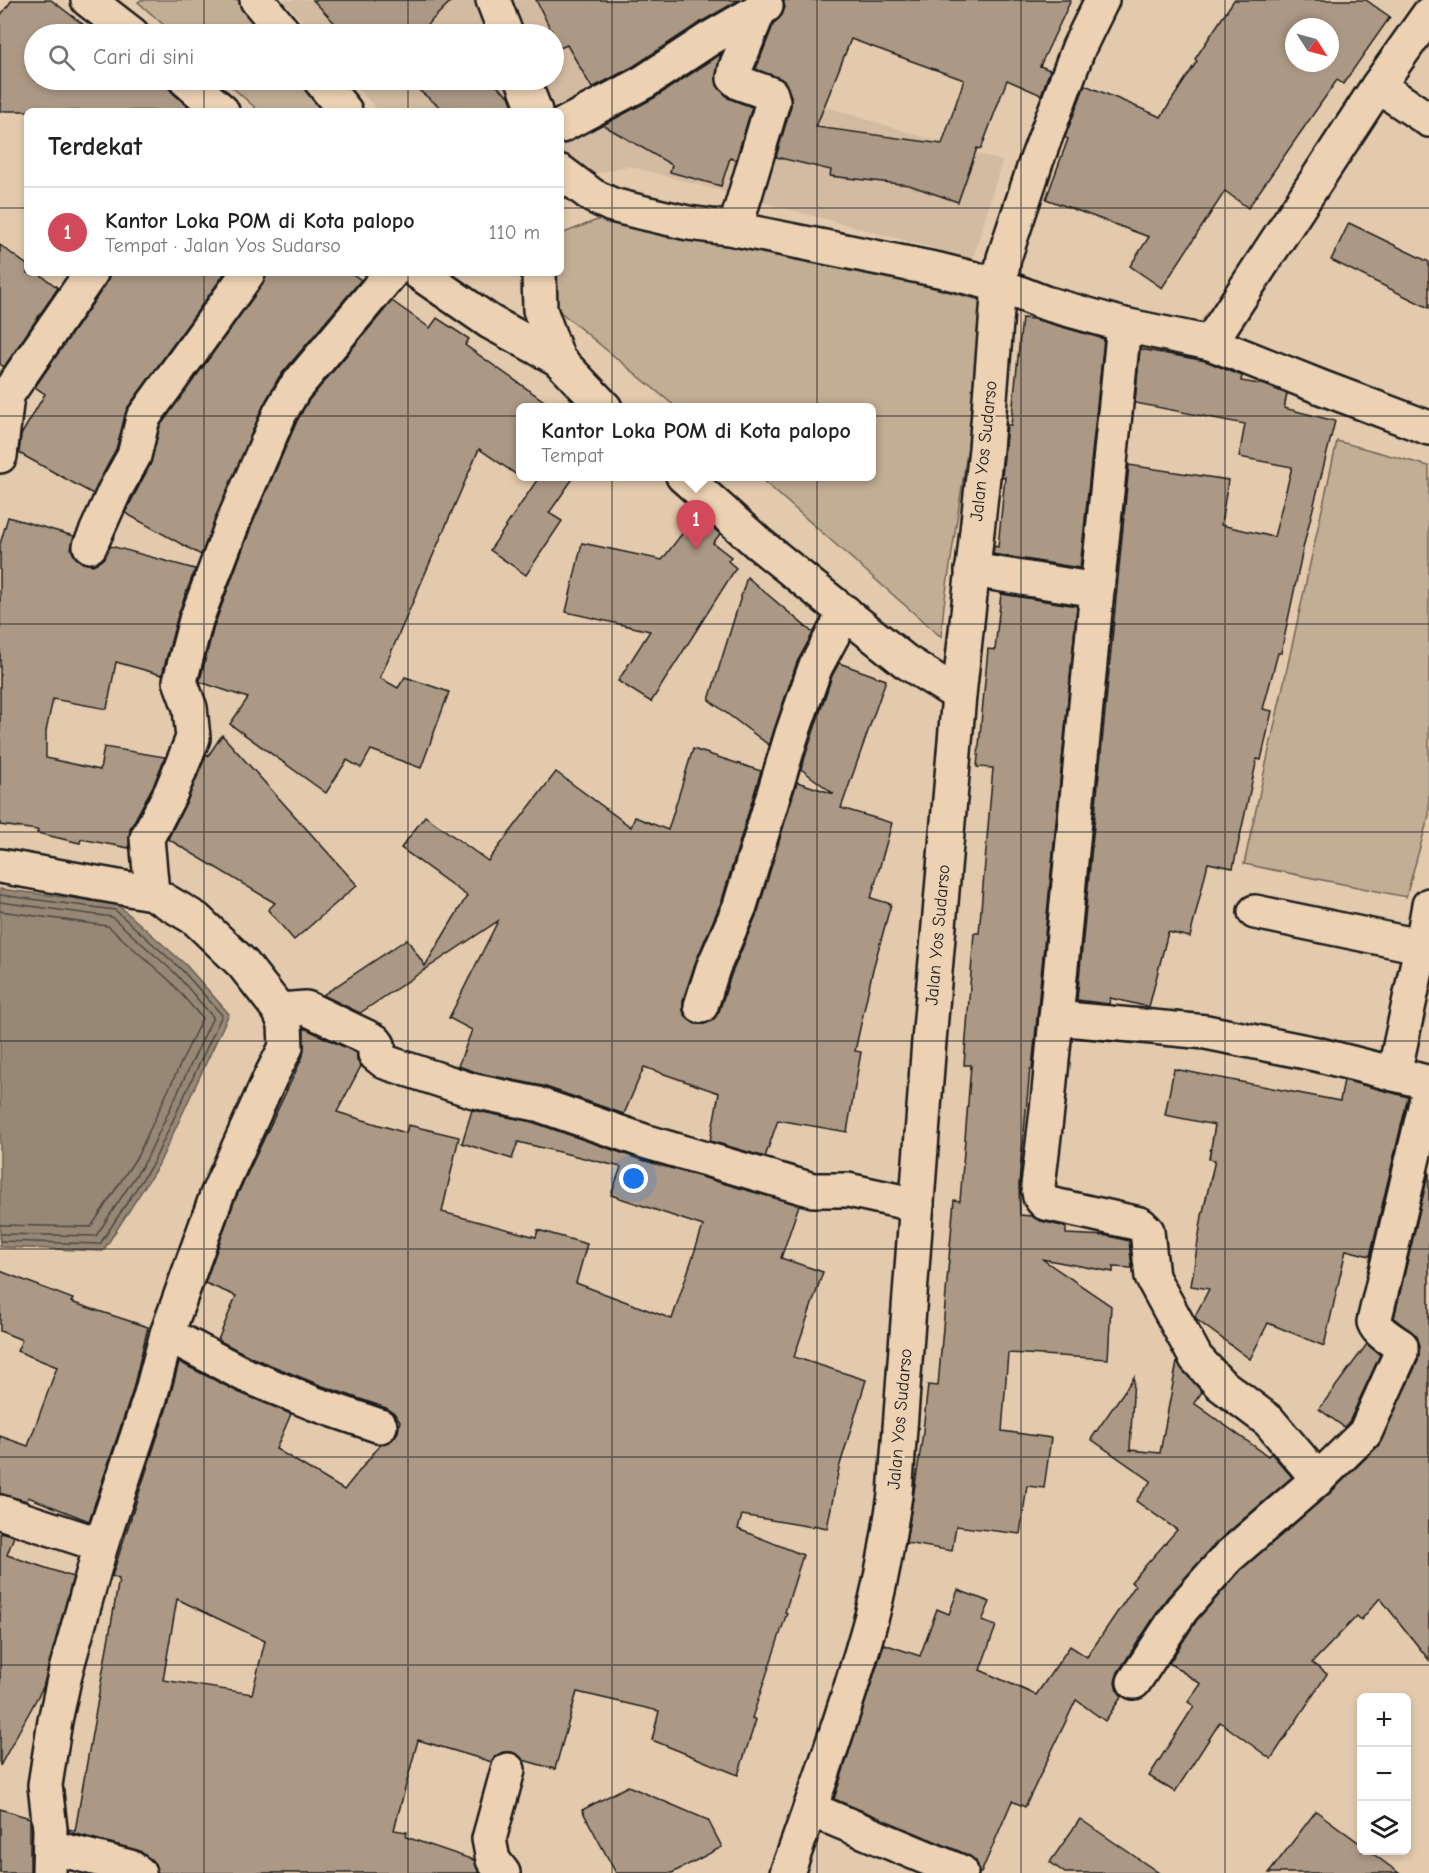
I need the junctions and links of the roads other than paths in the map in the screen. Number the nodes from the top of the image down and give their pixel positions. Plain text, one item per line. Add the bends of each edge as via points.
1 (257, 0) edge
2 (494, 0) edge
3 (1102, 0) edge
4 (1429, 14) edge
5 (277, 24) edge
6 (502, 24) edge
7 (1378, 86) junction
8 (198, 90) edge
9 (328, 90) edge
10 (527, 90) edge
11 (219, 108) edge
12 (343, 108) edge
13 (534, 108) edge
14 (1429, 120) edge
15 (564, 124) edge
16 (564, 173) edge
17 (735, 229) junction
18 (89, 276) edge
19 (246, 276) edge
20 (388, 276) edge
21 (539, 276) edge
22 (439, 279) edge
23 (999, 285) junction
24 (1124, 325) junction
25 (1210, 343) junction
26 (558, 359) junction
27 (600, 403) edge
28 (1429, 428) edge
29 (0, 456) edge
30 (687, 481) edge
31 (90, 546) dead end
32 (972, 570) junction
33 (1097, 590) junction
34 (845, 612) junction
35 (959, 694) junction
36 (0, 866) edge
37 (152, 893) junction
38 (1255, 912) dead end
39 (1427, 919) edge
40 (701, 1006) dead end
41 (279, 1010) junction
42 (1056, 1018) junction
43 (1394, 1074) junction
44 (1429, 1088) edge
45 (917, 1205) junction
46 (167, 1334) junction
47 (380, 1426) dead end
48 (1318, 1479) junction
49 (0, 1512) edge
50 (101, 1545) junction
51 (1134, 1682) dead end
52 (508, 1770) dead end
53 (810, 1809) junction
54 (49, 1860) edge
55 (961, 1872) edge
56 (139, 1873) edge
57 (503, 1873) edge
58 (787, 1873) edge

1 - 5 street
2 - 6 street
3 - 23 street, Jalan Yos Sudarso via 1079,47 1036,162
4 - 7 street
7 - 14 street
7 - 25 street
8 - 11 street
9 - 12 street
10 - 13 street
15 - 17 street via 644,82 766,6 734,78 771,94 773,101
16 - 17 street via 612,205 688,223
17 - 23 street
18 - 29 street via 7,395
19 - 31 street via 143,418 134,456
20 - 37 street via 294,389 280,413 213,573 180,681 190,708 193,738 147,838
21 - 26 street via 540,310
22 - 26 street via 490,322
23 - 24 street via 1045,303
23 - 32 street, Jalan Yos Sudarso
24 - 25 street
24 - 33 street
25 - 28 street
26 - 27 street
30 - 34 street
32 - 33 street
32 - 35 street, Jalan Yos Sudarso
33 - 42 street
34 - 35 street via 905,661
34 - 40 street via 815,668 740,906
35 - 45 street, Jalan Yos Sudarso
36 - 37 street
37 - 41 street via 196,919 243,964
38 - 39 street via 1405,943 1414,943
39 - 43 street
41 - 45 street via 306,1008 375,1041 375,1054 385,1062 474,1091 537,1104 647,1142 813,1190 848,1190
41 - 46 street via 285,1024 286,1047 217,1195
42 - 43 street via 1206,1032
42 - 48 street via 1040,1197 1045,1203 1145,1228 1152,1277 1196,1358 1220,1384 1269,1421
43 - 44 street via 1426,1082
44 - 48 street via 1374,1322 1382,1334 1401,1346 1401,1353 1365,1433
45 - 53 street, Jalan Yos Sudarso via 895,1495 886,1552 869,1629
46 - 47 street via 245,1375
46 - 50 street
48 - 51 street via 1228,1557 1182,1609
49 - 50 street
50 - 54 street via 55,1721 45,1785
52 - 57 street via 489,1839 493,1860
53 - 55 street
53 - 58 street, Jalan Yos Sudarso
54 - 56 street via 130,1867

